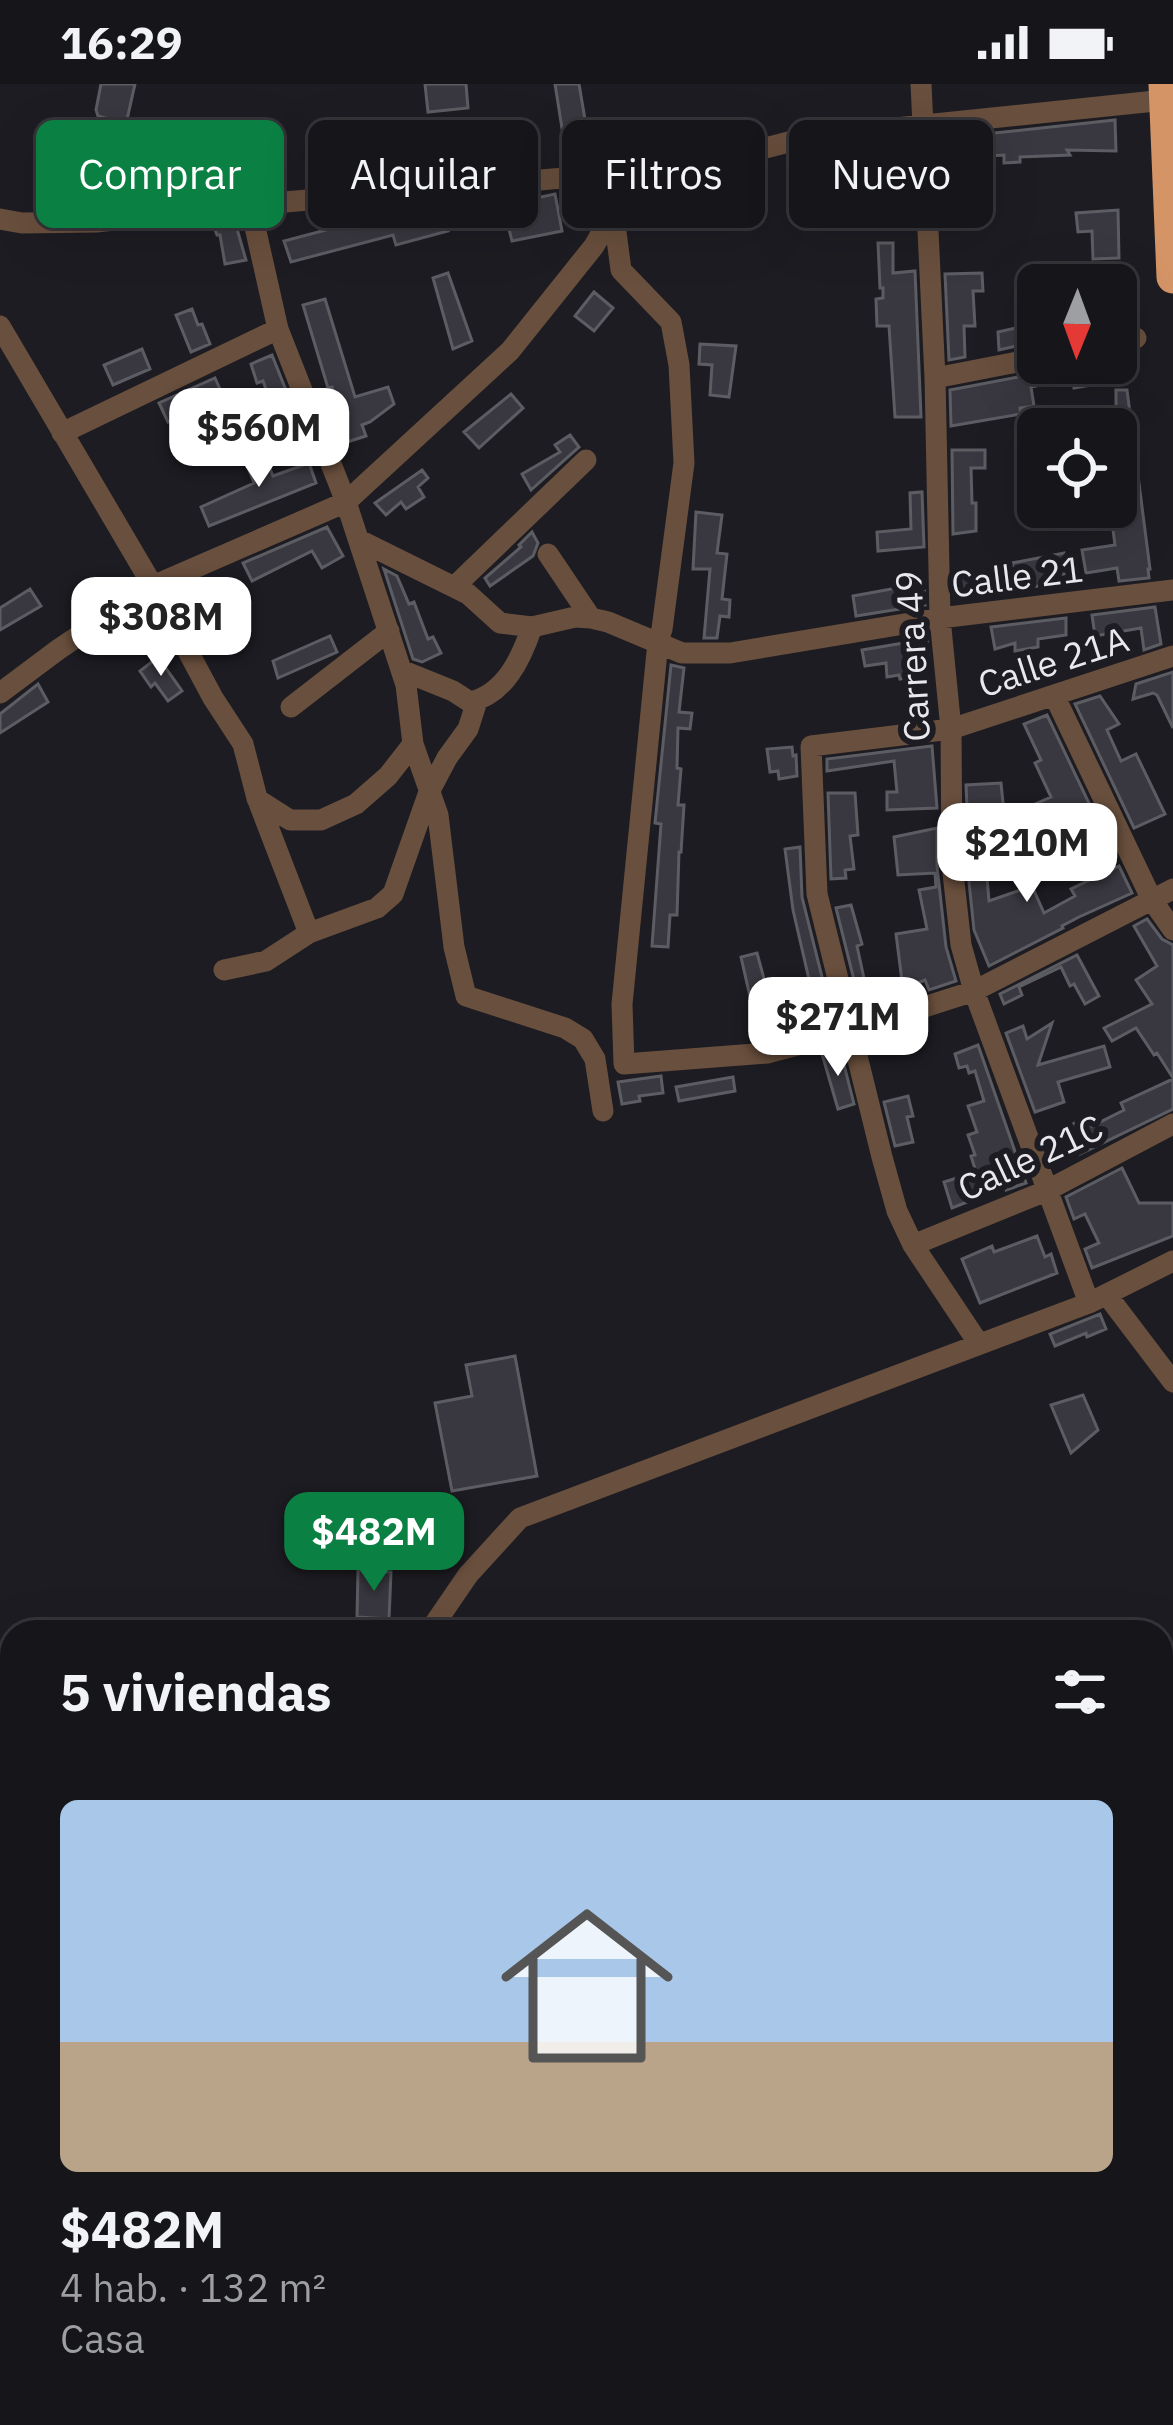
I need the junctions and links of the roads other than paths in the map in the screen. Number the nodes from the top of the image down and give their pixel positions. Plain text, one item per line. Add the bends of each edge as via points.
1 (921, 84) edge
2 (1165, 92) edge
3 (924, 120) edge
4 (967, 120) edge
5 (562, 178) edge
6 (284, 202) edge
7 (0, 219) edge
8 (36, 223) edge
9 (255, 228) edge
10 (604, 228) edge
11 (616, 228) edge
12 (929, 228) edge
13 (1173, 277) edge
14 (0, 326) edge
15 (278, 329) junction
16 (1017, 362) edge
17 (935, 378) junction
18 (62, 433) junction
19 (586, 460) dead end
20 (346, 502) junction
21 (359, 540) junction
22 (548, 554) dead end
23 (153, 586) junction
24 (454, 587) junction
25 (1173, 590) edge
26 (591, 618) junction
27 (940, 618) junction
28 (532, 627) junction
29 (389, 631) junction
30 (658, 642) junction
31 (1173, 656) edge
32 (401, 670) junction
33 (0, 694) edge
34 (1054, 695) junction
35 (477, 700) junction
36 (291, 707) dead end
37 (950, 729) junction
38 (413, 744) junction
39 (429, 791) junction
40 (257, 798) junction
41 (1163, 894) edge
42 (1173, 930) edge
43 (309, 933) junction
44 (224, 970) dead end
45 (974, 991) junction
46 (850, 1031) junction
47 (603, 1111) dead end
48 (1173, 1124) edge
49 (1046, 1191) junction
50 (913, 1245) junction
51 (1173, 1261) edge
52 (1098, 1299) junction
53 (979, 1344) junction
54 (1173, 1382) edge
55 (436, 1620) edge

1 - 3 street, Carrera 49
2 - 4 street
2 - 13 highway
5 - 6 street
7 - 8 street
9 - 15 street
10 - 20 street via 510,351
11 - 30 street via 621,269 671,322 679,365 684,464
12 - 17 street, Carrera 49
14 - 18 street
15 - 18 street
15 - 20 street
16 - 17 street
17 - 27 street, Carrera 49
18 - 23 street
19 - 24 street
20 - 21 street
20 - 23 street
21 - 24 street
21 - 29 street
22 - 26 street
23 - 33 street
23 - 40 street via 243,744
24 - 28 street via 500,623
25 - 27 street, Calle 21
26 - 28 street
26 - 30 street, Calle 21
27 - 30 street, Calle 21 via 730,653 682,653
27 - 37 street, Carrera 49
28 - 35 street via 508,678
29 - 32 street
29 - 36 street
30 - 46 street via 622,1004 624,1064 767,1053
31 - 34 street, Calle 21A
32 - 35 street
32 - 38 street
34 - 37 street, Calle 21A
34 - 41 street
35 - 39 street
37 - 45 street, Carrera 49 via 952,864
37 - 46 street, Calle 21A via 811,746 817,894
38 - 39 street
38 - 40 street via 356,804 321,820 290,820
39 - 43 street via 393,894
39 - 47 street via 466,996 583,1039 595,1059
40 - 43 street
41 - 42 street
41 - 45 street
43 - 44 street via 266,961
45 - 46 street
45 - 49 street, Carrera 49
46 - 50 street
48 - 49 street, Calle 21C
49 - 50 street, Calle 21C
49 - 52 street, Carrera 49
50 - 53 street
51 - 52 street
52 - 53 street
52 - 54 street, Carrera 49
53 - 55 street via 520,1518

